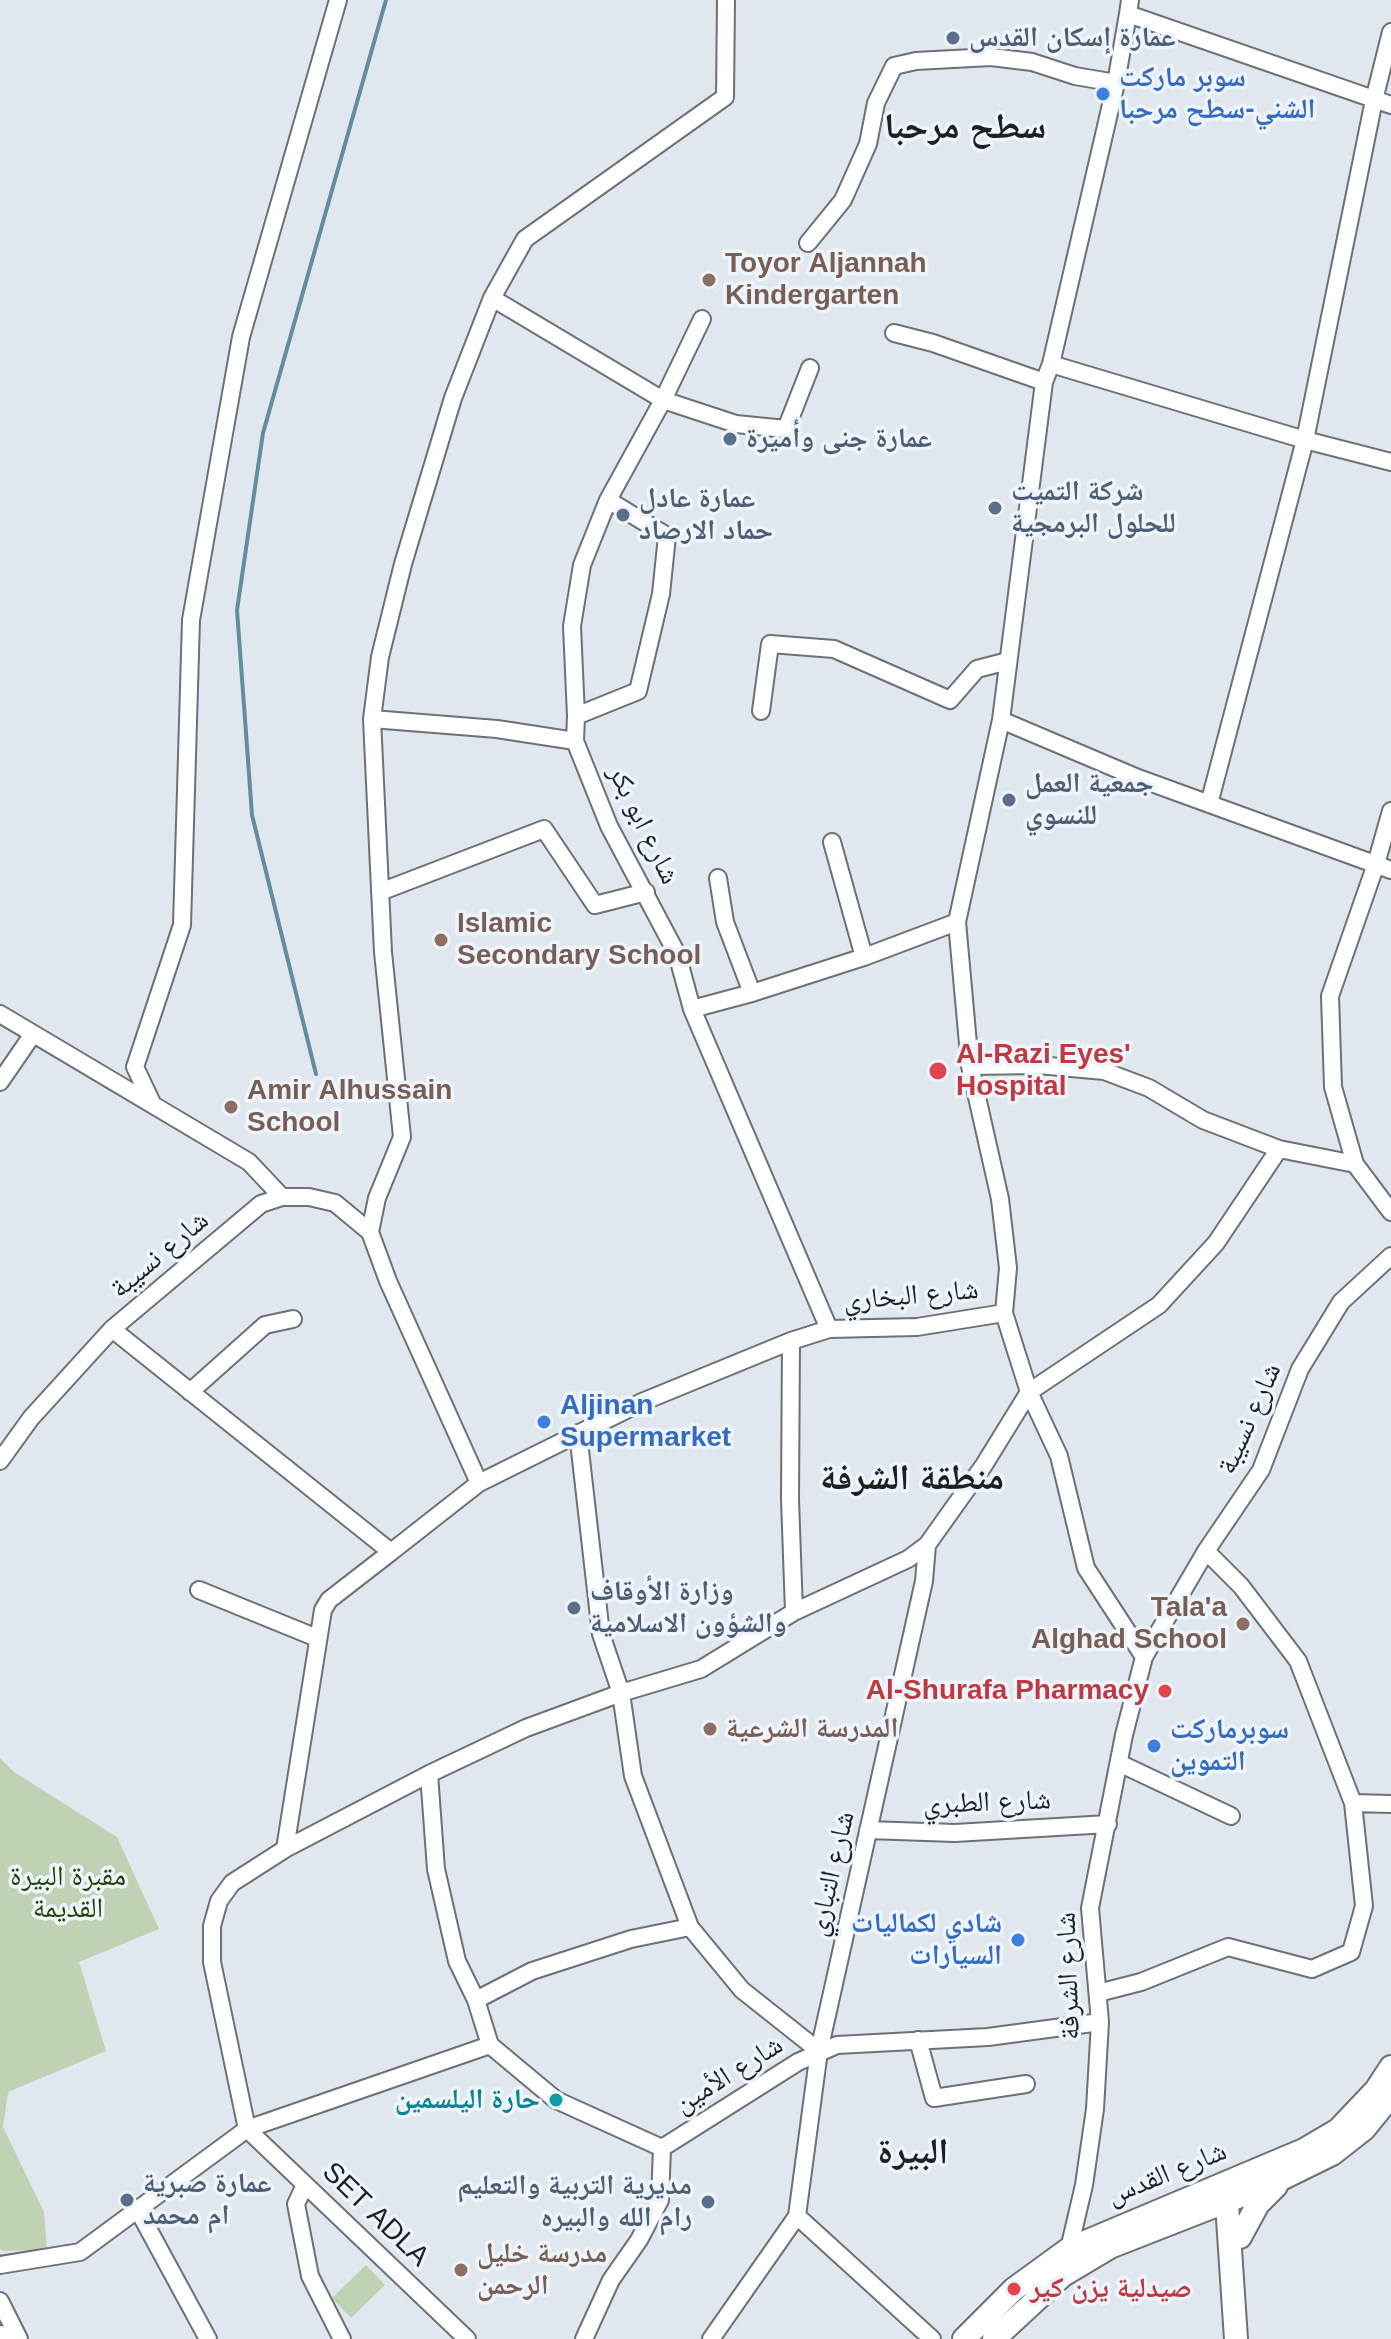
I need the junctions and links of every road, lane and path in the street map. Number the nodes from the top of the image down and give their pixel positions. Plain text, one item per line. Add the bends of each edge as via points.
1 (338, 0) edge
2 (726, 0) edge
3 (1129, 7) edge
4 (1391, 32) edge
5 (1116, 83) junction
6 (1374, 100) junction
7 (1391, 105) edge
8 (808, 243) dead end
9 (492, 298) junction
10 (702, 319) dead end
11 (894, 333) dead end
12 (1051, 364) junction
13 (810, 368) dead end
14 (1044, 382) junction
15 (663, 400) junction
16 (1305, 440) junction
17 (1391, 462) edge
18 (608, 500) junction
19 (1008, 661) junction
20 (761, 711) dead end
21 (576, 716) junction
22 (372, 719) junction
23 (1001, 720) junction
24 (575, 741) junction
25 (1209, 804) junction
26 (1391, 811) edge
27 (832, 842) dead end
28 (1383, 867) edge
29 (718, 878) dead end
30 (380, 892) junction
31 (646, 892) junction
32 (957, 922) junction
33 (864, 957) junction
34 (752, 993) junction
35 (692, 1009) junction
36 (0, 1014) edge
37 (33, 1034) junction
38 (970, 1066) junction
39 (0, 1082) edge
40 (153, 1105) junction
41 (1279, 1149) junction
42 (1355, 1164) junction
43 (282, 1197) junction
44 (1391, 1212) edge
45 (370, 1232) junction
46 (1391, 1256) edge
47 (1004, 1313) junction
48 (293, 1319) dead end
49 (112, 1329) junction
50 (829, 1329) junction
51 (791, 1341) junction
52 (190, 1392) junction
53 (1029, 1392) junction
54 (578, 1433) junction
55 (0, 1461) edge
56 (479, 1483) junction
57 (927, 1545) junction
58 (1206, 1551) junction
59 (391, 1552) junction
60 (199, 1590) dead end
61 (794, 1612) junction
62 (317, 1638) junction
63 (1144, 1657) junction
64 (621, 1693) junction
65 (1119, 1763) junction
66 (429, 1774) junction
67 (1353, 1803) junction
68 (1391, 1804) edge
69 (1231, 1816) dead end
70 (1108, 1824) junction
71 (868, 1830) junction
72 (285, 1849) junction
73 (690, 1927) junction
74 (1098, 1993) junction
75 (476, 2000) junction
76 (1100, 2022) junction
77 (918, 2040) junction
78 (490, 2045) junction
79 (819, 2051) junction
80 (1391, 2067) edge
81 (1026, 2084) dead end
82 (1391, 2096) edge
83 (247, 2129) junction
84 (662, 2148) junction
85 (1288, 2175) junction
86 (305, 2185) junction
87 (1084, 2185) junction
88 (1227, 2191) junction
89 (138, 2210) junction
90 (1193, 2213) junction
91 (797, 2216) junction
92 (1103, 2233) junction
93 (1236, 2237) junction
94 (1069, 2249) junction
95 (0, 2265) edge
96 (0, 2301) edge
97 (0, 2334) edge
98 (5, 2339) edge
99 (19, 2339) edge
100 (208, 2339) edge
101 (342, 2339) edge
102 (467, 2339) edge
103 (584, 2339) edge
104 (711, 2339) edge
105 (932, 2339) edge
106 (964, 2339) edge
107 (994, 2339) edge
108 (1236, 2339) edge
109 (1246, 2339) edge

1 - 40 street via 241,337 191,620 182,925 135,1067
2 - 9 street via 725,97 525,239
3 - 5 street
3 - 6 street
4 - 6 street
5 - 8 street via 991,57 894,66 843,200
5 - 12 street
6 - 7 street
6 - 16 street
9 - 15 street
9 - 22 street via 453,398 403,564 380,657
10 - 15 street, شارع ابو بكر
11 - 14 street
12 - 14 street
12 - 16 street
13 - 15 street via 786,429 736,424
14 - 19 street
15 - 18 street, شارع ابو بكر
16 - 17 street
16 - 25 street
18 - 21 street, شارع ابو بكر via 582,565 572,626
18 - 21 street via 667,536 661,594 638,691
19 - 20 street via 977,669 950,700 834,649 770,644
19 - 23 street
21 - 24 street, شارع ابو بكر
22 - 24 street
22 - 30 street
23 - 25 street
23 - 32 street
24 - 31 street, شارع ابو بكر via 609,826
25 - 28 street
26 - 28 street
27 - 33 street
28 - 42 street via 1330,996 1333,1087
29 - 34 street via 725,922
30 - 31 street via 544,829 595,905
30 - 45 street via 402,1137 377,1198
31 - 35 street, شارع ابو بكر via 677,954
32 - 33 street
32 - 38 street
33 - 34 street
34 - 35 street
35 - 50 street, شارع البخاري
36 - 37 street
37 - 39 street
37 - 40 street
38 - 41 street via 1104,1071 1149,1088 1203,1120
38 - 47 street via 1000,1199 1008,1268
40 - 43 street via 249,1162
41 - 42 street
41 - 53 street via 1216,1243 1159,1305
42 - 44 street
43 - 45 street via 335,1203
43 - 49 street, شارع نسيبة via 261,1204
45 - 56 street
46 - 58 street, شارع نسيبة via 1341,1302 1300,1369 1261,1470
47 - 50 street, شارع البخاري via 917,1327
47 - 53 street, شارع البخاري
48 - 52 street via 265,1325
49 - 52 street, شارع نسيبة
49 - 55 street via 31,1418
50 - 51 street
51 - 54 street
51 - 61 street
52 - 59 street, شارع نسيبة
53 - 57 street
53 - 63 street, شارع البخاري via 1059,1456 1086,1568
54 - 56 street
54 - 64 street via 601,1634
56 - 59 street
57 - 61 street
57 - 71 street, شارع التباري via 924,1581
58 - 63 street, شارع نسيبة
58 - 67 street via 1241,1586 1298,1661
59 - 62 street via 329,1600
60 - 62 street
61 - 64 street via 701,1669
62 - 72 street
63 - 65 street, شارع الشرفة
64 - 66 street via 526,1728
64 - 73 street, شارع الأمين via 633,1776
65 - 69 street
65 - 70 street, شارع الشرفة
66 - 72 street
66 - 75 street via 436,1869 457,1961
67 - 68 street
67 - 74 street via 1364,1906 1351,1952 1312,1969 1228,1947
70 - 71 street, شارع الطبري via 955,1833
70 - 74 street, شارع الشرفة via 1090,1908
71 - 79 street, شارع التباري
72 - 83 street via 232,1883 219,1901 212,1926 212,1962
73 - 75 street via 631,1939 532,1971
73 - 79 street, شارع الأمين via 742,1990
74 - 76 street, شارع الشرفة
75 - 78 street
76 - 77 street
76 - 87 street, شارع الشرفة
77 - 79 street
77 - 81 street via 934,2098
78 - 83 street
78 - 84 street, شارع الأمين via 556,2100
79 - 84 street, شارع الأمين
79 - 91 street, شارع التباري
80 - 88 main road, شارع القدس via 1338,2130
82 - 85 main road, شارع القدس via 1364,2129 1332,2154
83 - 86 street, SET ADLA
83 - 89 street
84 - 103 street via 660,2200 611,2280
85 - 88 main road, شارع القدس
85 - 93 main road via 1258,2204
86 - 101 street via 296,2204 310,2276
86 - 102 street, SET ADLA
87 - 92 street via 1086,2225
87 - 94 street, شارع الشرفة
88 - 90 main road, شارع القدس
88 - 92 main road, شارع القدس
88 - 93 main road
89 - 95 street via 80,2252
89 - 100 street
90 - 93 main road
90 - 107 main road, شارع القدس via 1110,2247 1063,2275
91 - 104 street
91 - 105 street
92 - 94 main road, شارع القدس
93 - 108 main road
93 - 109 main road
94 - 106 main road, شارع القدس via 1014,2289
96 - 99 street
97 - 98 street

